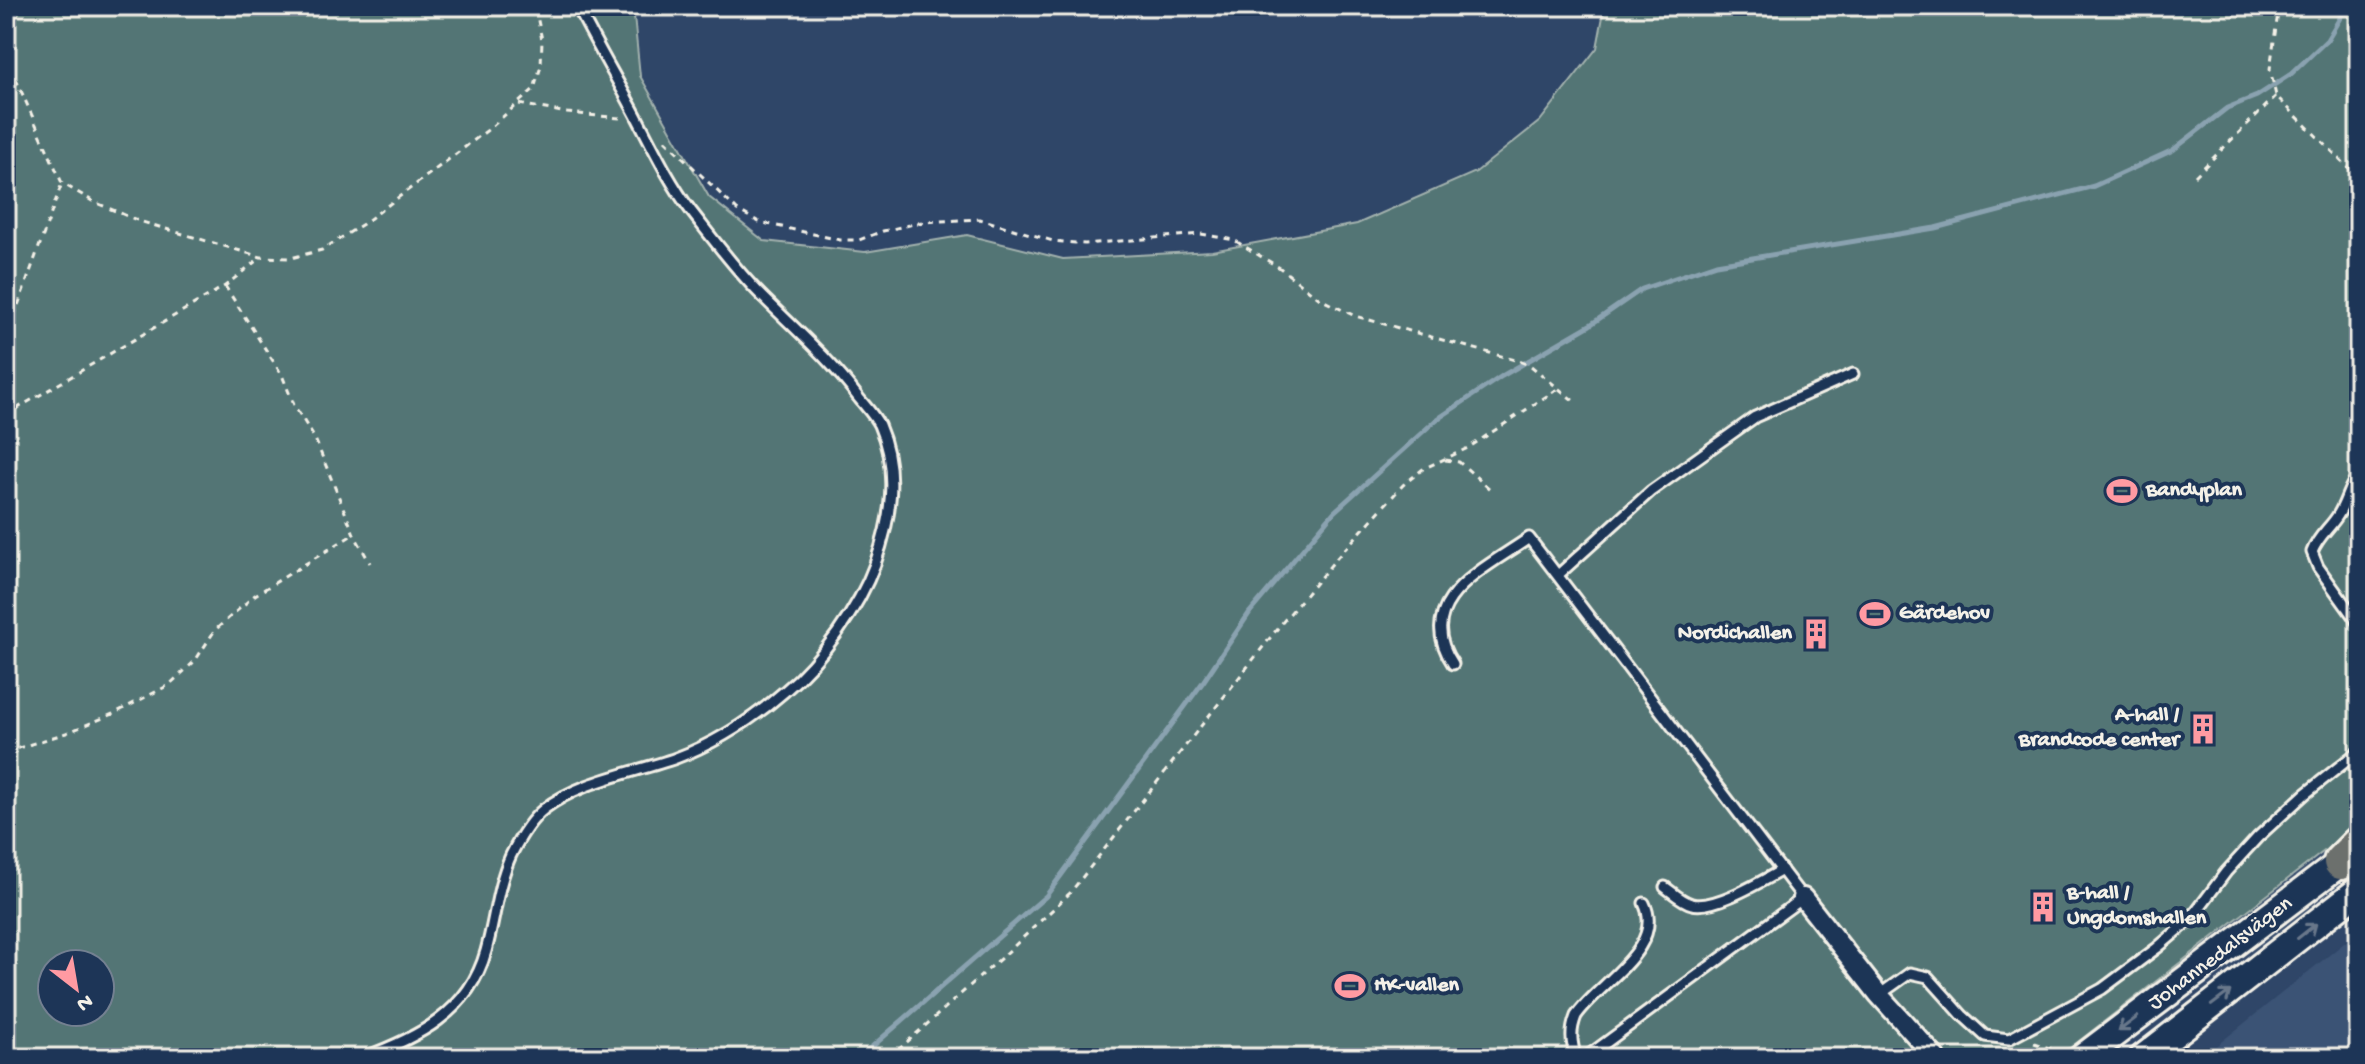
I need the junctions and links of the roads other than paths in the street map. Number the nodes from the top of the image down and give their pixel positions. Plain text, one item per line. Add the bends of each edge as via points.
1 (577, 6) edge
2 (1853, 374) dead end
3 (2359, 474) edge
4 (1558, 575) junction
5 (2359, 624) edge
6 (1453, 664) dead end
7 (2359, 751) edge
8 (2355, 862) edge
9 (1782, 870) junction
10 (1665, 887) dead end
11 (1803, 898) junction
12 (1644, 903) dead end
13 (1879, 995) junction
14 (1932, 1052) edge
15 (2074, 1056) edge
16 (362, 1058) edge
17 (1576, 1058) edge
18 (1585, 1058) edge
19 (1950, 1058) edge
20 (2143, 1058) edge

1 - 16 lane via 689,209 878,423 890,462 891,502 884,538 867,584 827,647 787,690 731,731 679,757 588,785 543,809 519,838 501,877 485,954 470,989 433,1025 406,1042
2 - 4 lane via 1755,417 1651,491
3 - 5 lane via 2312,552
4 - 6 lane via 1529,538 1465,584 1445,603 1440,621
4 - 9 lane
7 - 13 lane via 2258,837 2190,920 2157,948 2102,989 2009,1039 1985,1036 1928,977 1910,973
8 -> 15 main road, Johannedalsvägen
20 -> 8 main road, Johannedalsvägen
9 - 10 lane via 1701,905 1690,904
9 - 11 lane
11 - 13 street
11 - 18 lane
12 - 17 lane via 1649,926 1643,944 1576,1016 1571,1044
13 - 14 street
14 - 19 street

